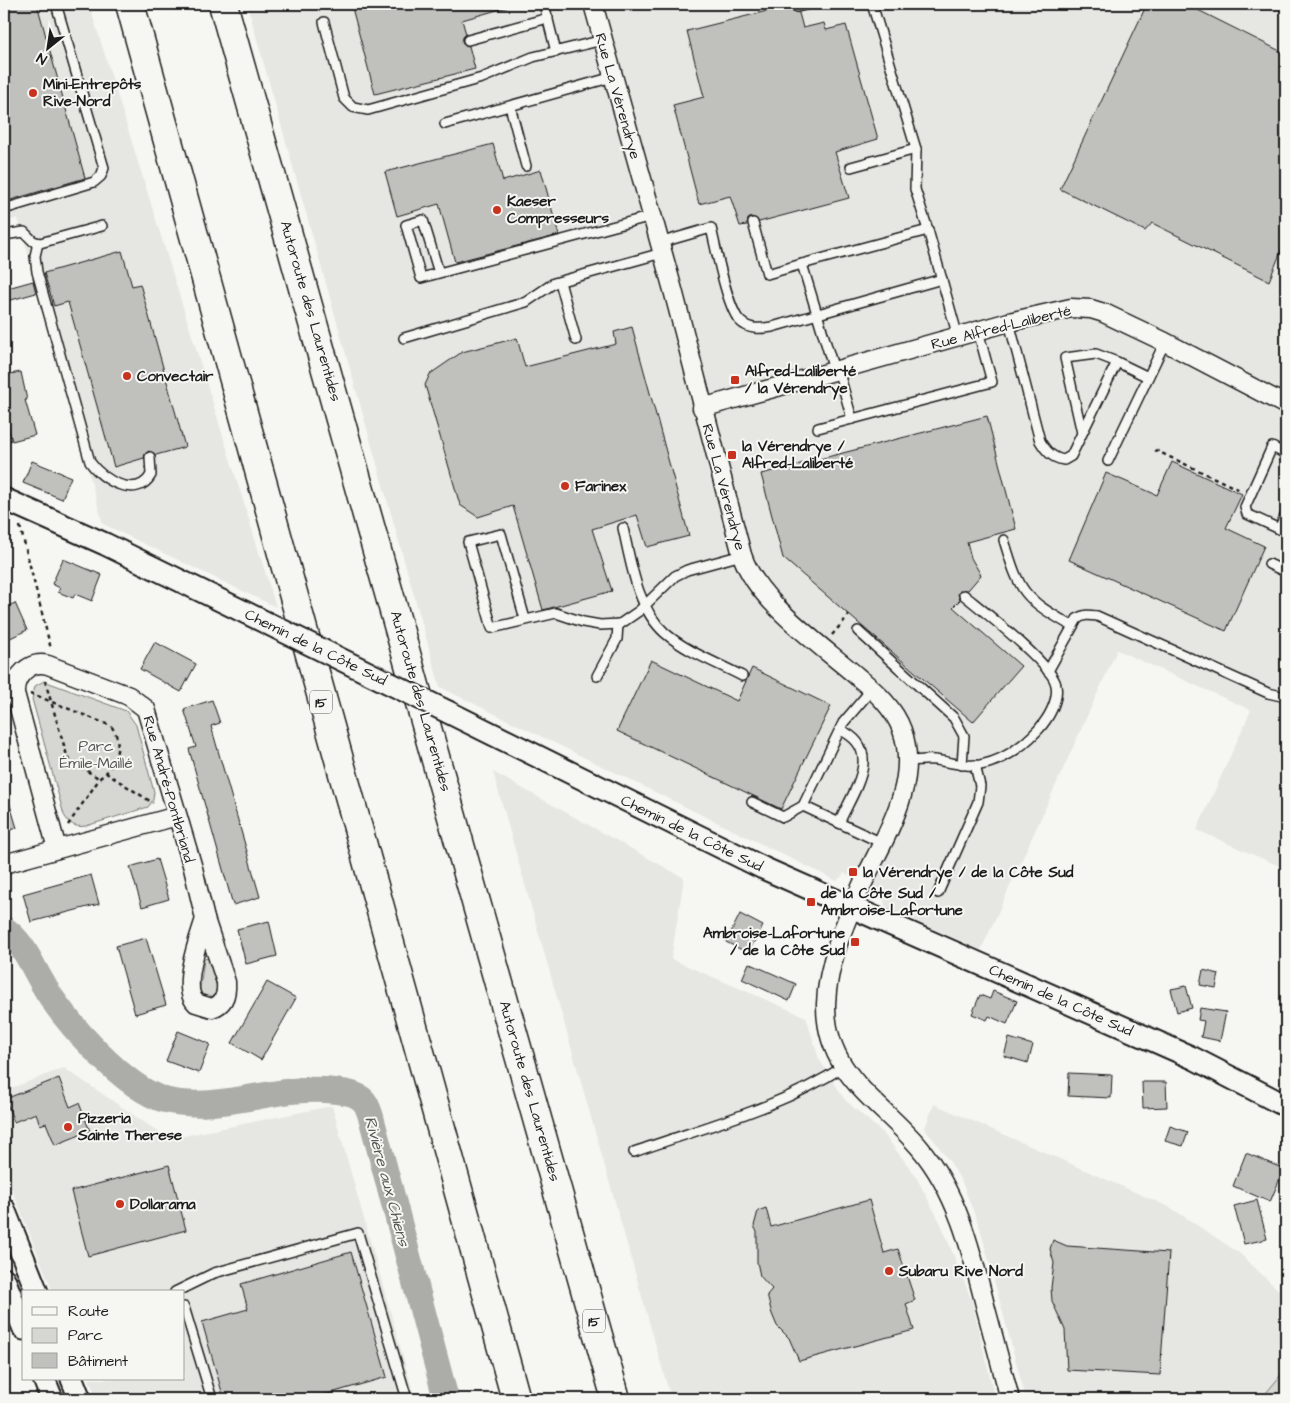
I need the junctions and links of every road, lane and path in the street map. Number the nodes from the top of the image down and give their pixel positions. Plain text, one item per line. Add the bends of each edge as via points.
1 (56, 4) edge
2 (130, 4) edge
3 (223, 4) edge
4 (544, 4) edge
5 (593, 4) edge
6 (809, 4) edge
7 (872, 4) edge
8 (797, 7) dead end
9 (548, 18) junction
10 (324, 22) dead end
11 (468, 40) dead end
12 (603, 40) junction
13 (556, 52) junction
14 (613, 77) junction
15 (510, 106) junction
16 (445, 124) dead end
17 (916, 149) junction
18 (526, 166) dead end
19 (851, 167) dead end
20 (4, 210) edge
21 (652, 216) junction
22 (753, 223) dead end
23 (102, 226) dead end
24 (928, 230) junction
25 (4, 235) edge
26 (38, 243) junction
27 (661, 248) junction
28 (802, 264) junction
29 (439, 273) junction
30 (942, 279) junction
31 (560, 282) junction
32 (817, 314) junction
33 (1009, 322) junction
34 (978, 331) junction
35 (958, 337) junction
36 (404, 338) dead end
37 (576, 340) dead end
38 (1165, 342) junction
39 (1116, 362) junction
40 (836, 369) junction
41 (1148, 377) junction
42 (1286, 405) edge
43 (702, 408) junction
44 (852, 419) junction
45 (818, 428) dead end
46 (1082, 433) junction
47 (1155, 450) dead end
48 (1286, 454) edge
49 (150, 457) dead end
50 (1108, 461) dead end
51 (1234, 487) dead end
52 (4, 498) edge
53 (1286, 514) edge
54 (19, 523) dead end
55 (623, 528) dead end
56 (1283, 531) edge
57 (1004, 540) dead end
58 (742, 554) junction
59 (1269, 564) dead end
60 (1286, 572) edge
61 (964, 595) dead end
62 (645, 605) junction
63 (849, 615) dead end
64 (525, 619) junction
65 (618, 624) junction
66 (1072, 626) junction
67 (858, 630) dead end
68 (831, 636) dead end
69 (51, 650) dead end
70 (1048, 671) junction
71 (597, 676) dead end
72 (742, 676) dead end
73 (44, 680) dead end
74 (872, 689) junction
75 (30, 693) dead end
76 (1286, 696) edge
77 (51, 701) junction
78 (840, 730) junction
79 (908, 761) junction
80 (962, 765) junction
81 (975, 766) junction
82 (106, 773) junction
83 (100, 779) junction
84 (752, 802) dead end
85 (153, 803) dead end
86 (803, 806) junction
87 (177, 816) junction
88 (839, 823) junction
89 (68, 825) dead end
90 (882, 843) junction
91 (57, 849) junction
92 (4, 864) edge
93 (938, 893) dead end
94 (853, 908) junction
95 (205, 919) dead end
96 (843, 1067) junction
97 (1286, 1106) edge
98 (634, 1152) dead end
99 (4, 1209) edge
100 (4, 1279) edge
101 (36, 1290) edge
102 (179, 1290) edge
103 (185, 1310) edge
104 (22, 1324) edge
105 (44, 1380) edge
106 (72, 1380) edge
107 (52, 1399) edge
108 (80, 1399) edge
109 (212, 1399) edge
110 (407, 1399) edge
111 (516, 1399) edge
112 (616, 1399) edge
113 (1010, 1399) edge

1 - 20 lane via 104,168 94,182
2 - 111 highway, 15
3 - 112 highway, Autoroute des Laurentides / 15
4 - 9 lane
5 - 12 street, Rue La Vérendrye
6 - 8 lane
7 - 17 lane
9 - 11 lane
9 - 13 lane
10 - 13 lane via 344,98 353,107 368,110 482,78 533,57
12 - 13 lane
12 - 14 street, Rue La Vérendrye
14 - 15 lane
14 - 21 street, Rue La Vérendrye
15 - 16 lane
15 - 18 lane
17 - 19 lane
17 - 24 lane via 915,190
21 - 27 street, Rue La Vérendrye
21 - 29 lane
22 - 28 lane via 767,274
23 - 26 lane
24 - 28 lane
24 - 30 lane
25 - 26 lane via 24,232
26 - 49 lane via 35,256 37,272 90,462 112,482 137,486 143,485 152,475
27 - 31 lane
27 - 32 lane via 711,228 732,308 746,326 761,329
27 - 43 street, Rue La Vérendrye
28 - 32 lane
29 - 29 lane via 423,220 406,225 422,278
30 - 32 lane
30 - 35 lane
31 - 36 lane via 526,302
31 - 37 lane
32 - 40 lane
33 - 34 street, Rue Alfred-Laliberté
33 - 38 street, Rue Alfred-Laliberté via 1065,309 1086,308 1117,318
33 - 46 lane via 1040,440 1046,450 1057,459 1068,459
34 - 35 street, Rue Alfred-Laliberté
34 - 44 lane via 992,382
35 - 40 street, Rue Alfred-Laliberté
38 - 41 lane
38 - 42 street, Rue Alfred-Laliberté
39 - 41 lane
39 - 46 lane
39 - 46 lane via 1096,354 1064,358
40 - 43 street, Rue Alfred-Laliberté
40 - 44 lane
41 - 50 lane
43 - 58 street, Rue La Vérendrye
44 - 45 lane
47 - 51 path
48 - 56 lane via 1272,447 1245,507 1247,514
52 - 94 street, Chemin de la Côte Sud, bridge via 277,628 728,852
53 - 56 lane
54 - 69 path
55 - 62 lane
57 - 66 lane via 1016,580 1026,594
58 - 62 lane via 687,570 665,584
58 - 74 street, Rue La Vérendrye via 749,572 766,596
59 - 60 lane
61 - 70 lane
62 - 65 lane
62 - 72 lane via 658,626 676,642
63 - 68 path
64 - 64 lane via 501,534 468,542 492,628
64 - 65 lane via 556,613 583,622
65 - 71 lane via 617,639
66 - 70 lane
66 - 76 lane via 1082,615 1097,616 1268,693
67 - 80 lane via 954,718 964,736
70 - 81 lane via 1056,685 1056,697 1044,724 1008,756
73 - 77 path
74 - 78 lane
74 - 79 street, Rue La Vérendrye via 900,724
75 - 77 path
77 - 82 path via 111,726 117,735 118,747
77 - 83 path via 68,759
78 - 86 lane
78 - 88 lane via 861,746 864,764
79 - 80 lane via 932,760
79 - 90 street, Rue La Vérendrye via 904,788
80 - 81 lane
81 - 93 lane via 980,786 978,802
82 - 83 path
82 - 85 path
83 - 89 path
84 - 86 lane via 783,817
86 - 88 lane
87 - 91 street
87 - 91 street, Rue André-Pontbriand via 150,717 143,705 129,696 38,664 22,672 15,693
87 - 95 street, Rue André-Pontbriand
88 - 90 lane
90 - 94 street, Rue La Vérendrye
91 - 92 street
94 - 96 street, Rue La Vérendrye via 830,971 826,999 830,1036
94 - 97 street, Chemin de la Côte Sud via 1193,1058
96 - 98 lane via 785,1098
96 - 113 street, Rue La Vérendrye via 861,1090 920,1148 950,1197 973,1260
99 - 101 street
100 - 104 street
102 - 110 lane via 214,1273 358,1233
103 - 109 lane
105 - 107 street
106 - 108 street

